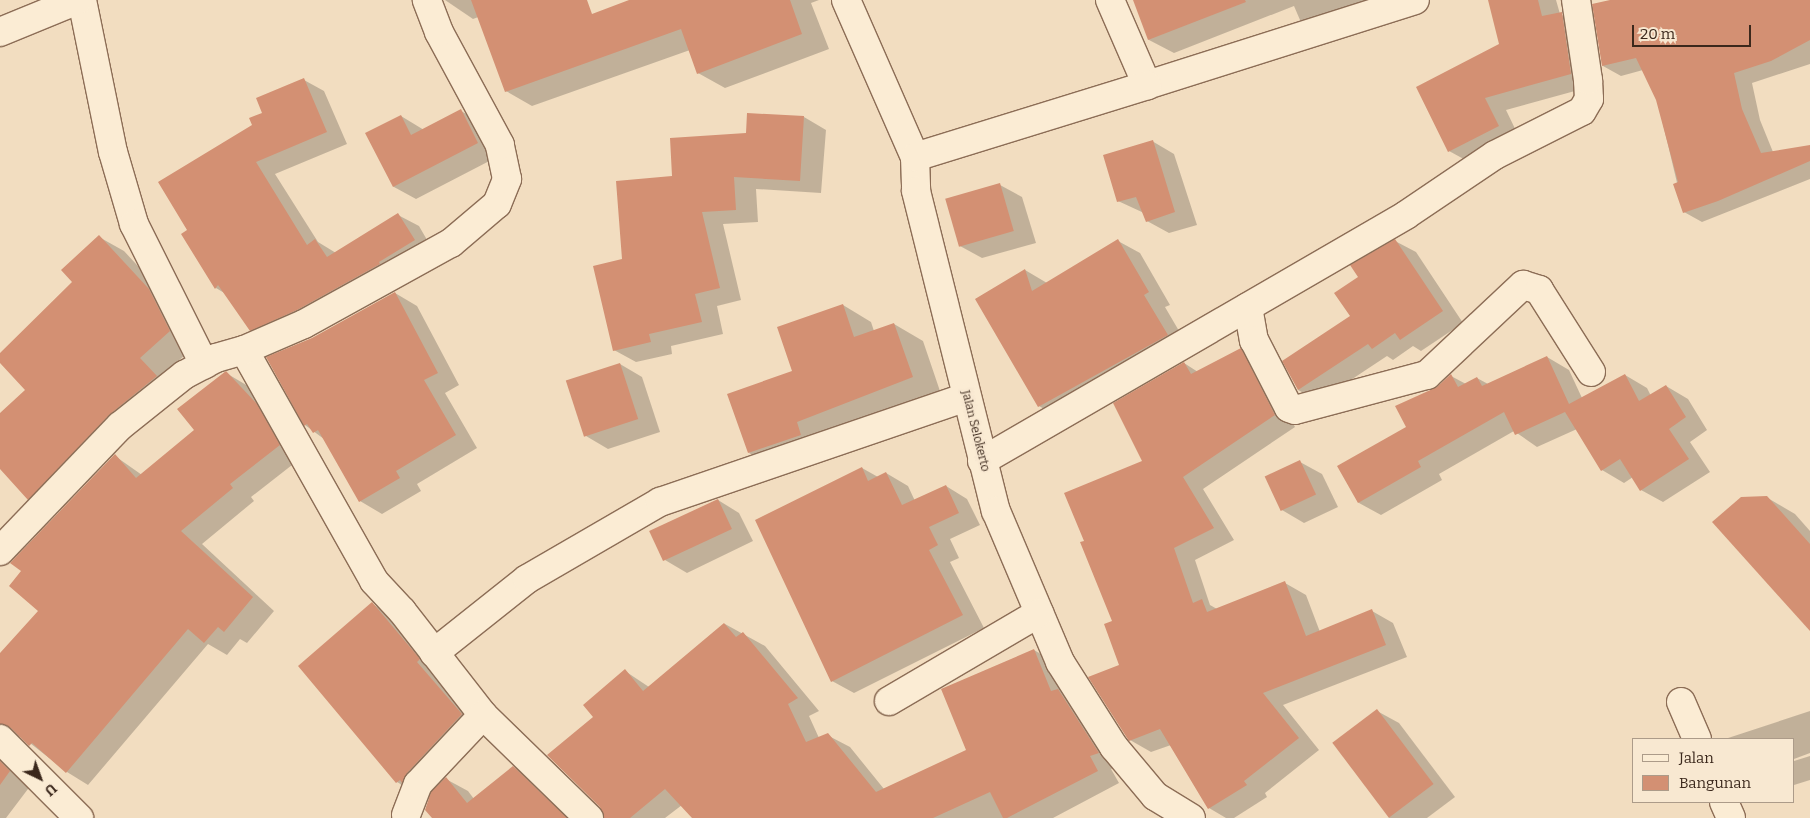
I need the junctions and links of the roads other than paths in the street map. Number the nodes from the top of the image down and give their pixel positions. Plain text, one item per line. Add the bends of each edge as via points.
1 (78, 0) edge
2 (82, 0) edge
3 (427, 0) edge
4 (846, 0) edge
5 (1110, 0) edge
6 (1415, 0) edge
7 (1576, 0) edge
8 (0, 32) edge
9 (1147, 85) junction
10 (916, 156) junction
11 (1248, 307) junction
12 (244, 350) junction
13 (204, 364) junction
14 (1591, 372) dead end
15 (966, 397) junction
16 (982, 461) junction
17 (0, 550) edge
18 (1039, 613) junction
19 (434, 653) junction
20 (890, 701) dead end
21 (1681, 702) dead end
22 (483, 715) junction
23 (1697, 738) edge
24 (0, 739) edge
25 (1724, 803) edge
26 (406, 814) dead end
27 (79, 818) edge
28 (589, 818) edge
29 (1191, 818) edge
30 (1731, 818) edge

1 - 8 street
2 - 13 street via 114,152 134,224
3 - 12 street via 439,32 500,145 507,179 497,204 450,243 304,324
4 - 10 street, Jalan Selokerto
5 - 9 street
6 - 9 street
7 - 11 street via 1588,80 1589,99 1582,110 1495,155 1406,215
9 - 10 street
10 - 15 street, Jalan Selokerto via 916,191
11 - 14 street via 1254,340 1289,408 1295,410 1427,375 1523,285 1539,290
11 - 16 street
12 - 13 street
12 - 19 street via 374,581
13 - 17 street via 184,375 120,426
15 - 16 street, Jalan Selokerto
15 - 19 street via 660,502 527,579
16 - 18 street, Jalan Selokerto via 996,511
18 - 20 street
18 - 29 street, Jalan Selokerto via 1060,662 1114,747 1155,796
19 - 22 street
21 - 23 street
22 - 26 street via 418,784
22 - 28 street
24 - 27 street
25 - 30 street

